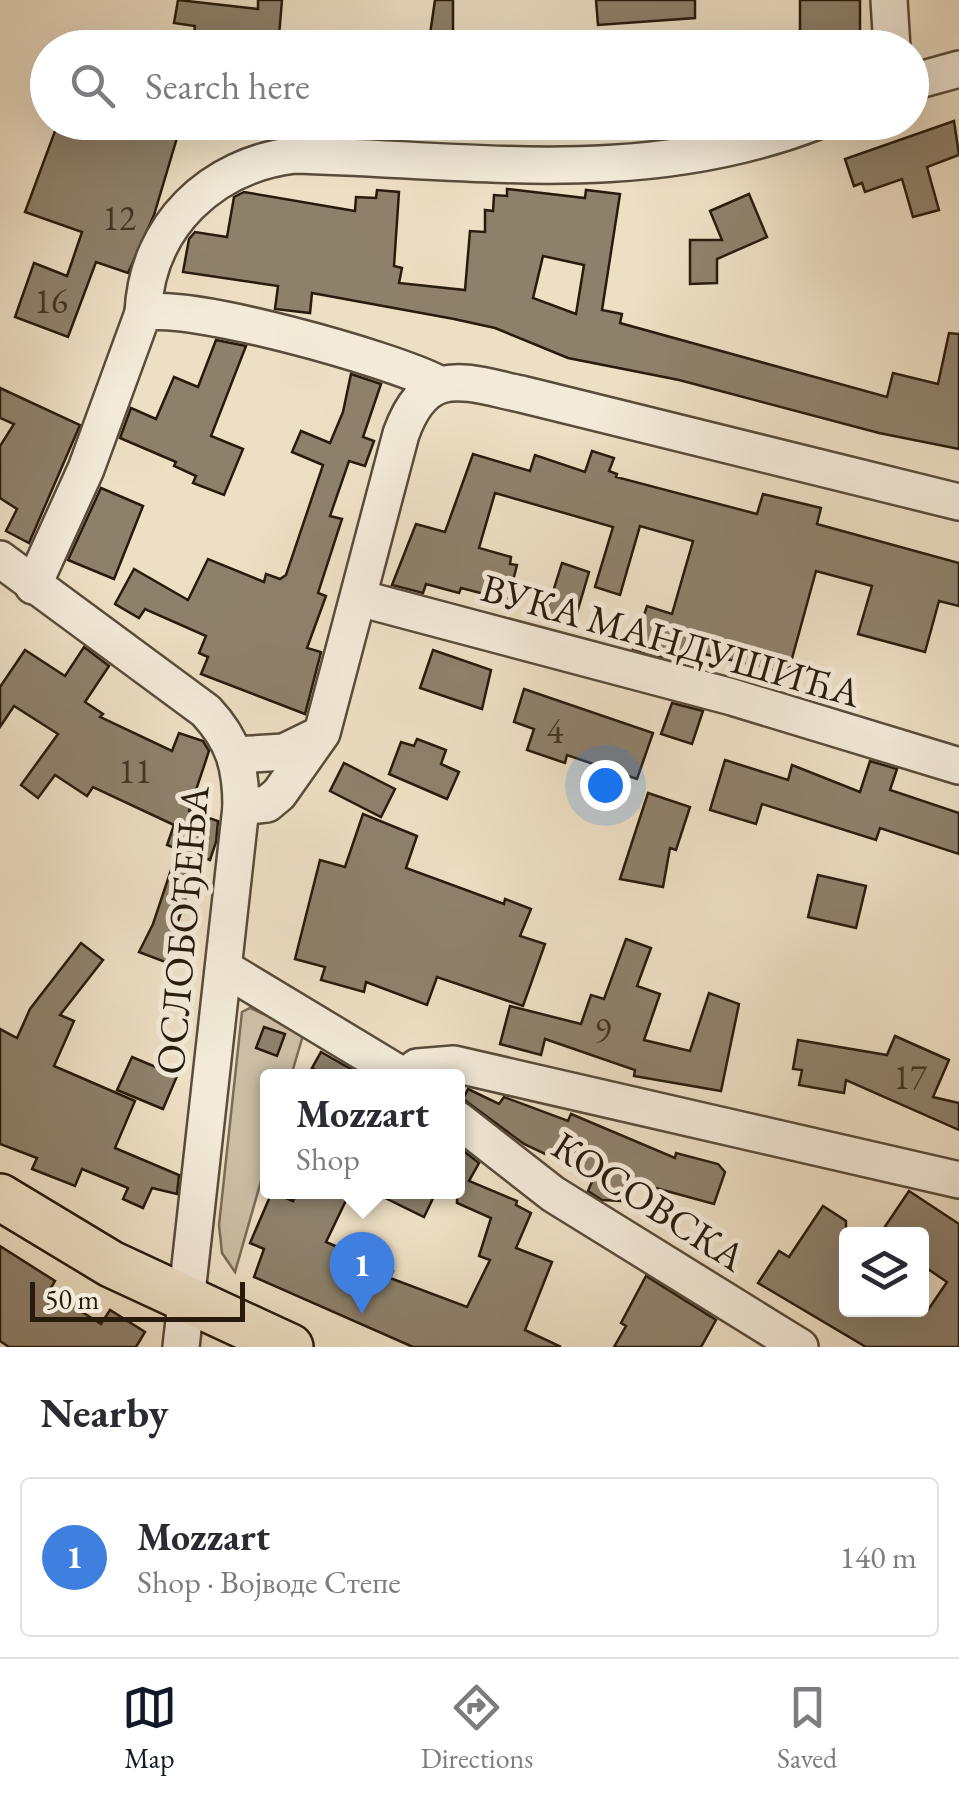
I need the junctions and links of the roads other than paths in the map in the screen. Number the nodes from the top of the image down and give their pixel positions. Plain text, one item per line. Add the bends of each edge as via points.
1 (889, 0) edge
2 (891, 30) edge
3 (959, 69) edge
4 (929, 77) edge
5 (754, 140) edge
6 (143, 312) junction
7 (436, 383) junction
8 (959, 502) edge
9 (0, 559) edge
10 (33, 586) junction
11 (359, 598) junction
12 (322, 733) junction
13 (236, 755) junction
14 (959, 766) edge
15 (240, 808) junction
16 (224, 968) junction
17 (392, 1069) edge
18 (414, 1069) edge
19 (465, 1125) edge
20 (959, 1180) edge
21 (0, 1197) edge
22 (187, 1301) junction
23 (181, 1347) edge
24 (290, 1347) edge
25 (800, 1347) edge

1 - 2 street
3 - 4 street
5 - 6 street via 656,164 592,167 258,160 206,188 185,210 151,267
6 - 7 street via 203,317 292,338 397,364
6 - 10 street via 86,468
7 - 8 street via 521,394
7 - 11 street via 407,417
9 - 10 street, ОСЛОБОЂЕЊА
10 - 13 street, ОСЛОБОЂЕЊА via 206,711
11 - 12 street
11 - 14 street, ВУКА МАНДУШИЋА via 732,697
12 - 13 street via 284,752
12 - 15 street via 279,794
13 - 15 street, ОСЛОБОЂЕЊА
15 - 16 street, ОСЛОБОЂЕЊА
16 - 17 street
16 - 22 street, ОСЛОБОЂЕЊА
18 - 20 street via 454,1064
19 - 25 street, КОСОВСКА via 553,1194
21 - 22 main road
22 - 23 street, ОСЛОБОЂЕЊА
22 - 24 main road

